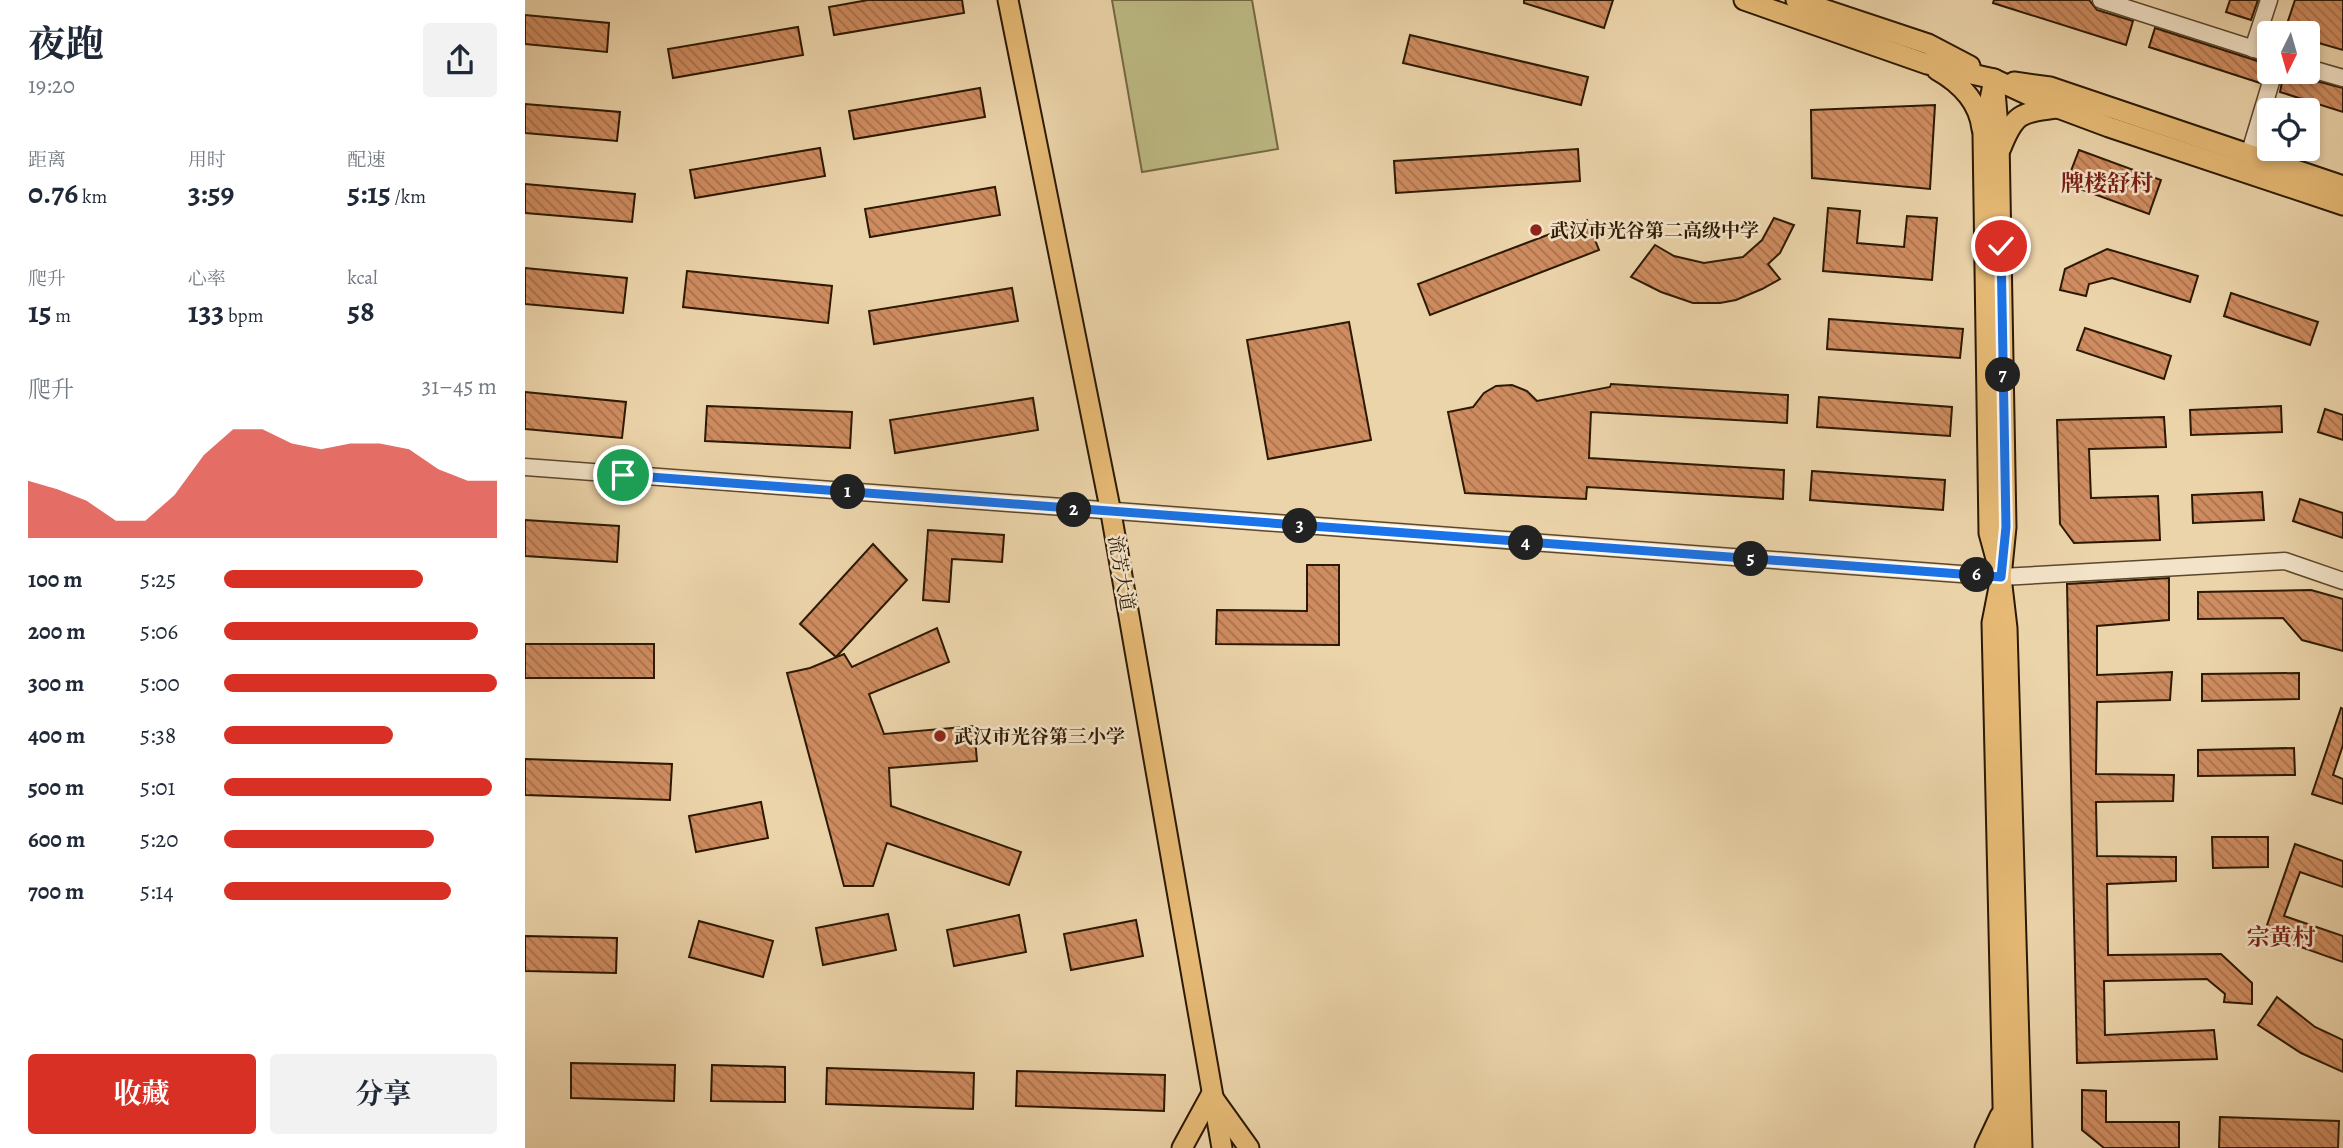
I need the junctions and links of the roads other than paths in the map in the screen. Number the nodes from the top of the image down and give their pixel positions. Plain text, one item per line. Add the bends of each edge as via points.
1 (1008, 0) edge
2 (1744, 0) edge
3 (1796, 0) edge
4 (2101, 0) edge
5 (2269, 0) edge
6 (2253, 49) junction
7 (2257, 50) edge
8 (1927, 64) junction
9 (2321, 72) edge
10 (2343, 78) edge
11 (1994, 79) junction
12 (2270, 84) edge
13 (2056, 108) junction
14 (1991, 148) junction
15 (2249, 155) junction
16 (2343, 186) edge
17 (2343, 205) edge
18 (525, 467) edge
19 (1111, 513) junction
20 (2001, 577) junction
21 (2343, 581) edge
22 (1212, 1095) junction
23 (2013, 1111) junction
24 (1182, 1148) edge
25 (1222, 1148) edge
26 (1249, 1148) edge
27 (1985, 1148) edge
28 (2004, 1148) edge
29 (2022, 1148) edge
30 (2032, 1148) edge

1 - 19 main road, 流芳大道
2 - 8 main road
3 - 11 main road via 1928,44
4 - 6 street
5 - 6 street
6 - 7 street
8 - 11 main road
8 - 14 main road via 1952,78 1976,105
9 - 10 street
11 - 13 main road
11 - 14 main road via 1983,135
11 - 15 main road via 2050,87
12 - 15 street
13 - 14 main road via 2019,116
13 - 17 main road
14 - 20 main road via 1989,533
15 - 16 main road
18 - 19 street
19 - 20 street
19 - 22 main road, 流芳大道
20 - 21 street via 2285,561
20 - 23 main road via 1992,623
22 - 24 main road
22 - 25 main road, 流芳大道
22 - 26 main road
23 - 27 main road
23 - 28 main road
23 - 29 main road
23 - 30 main road

